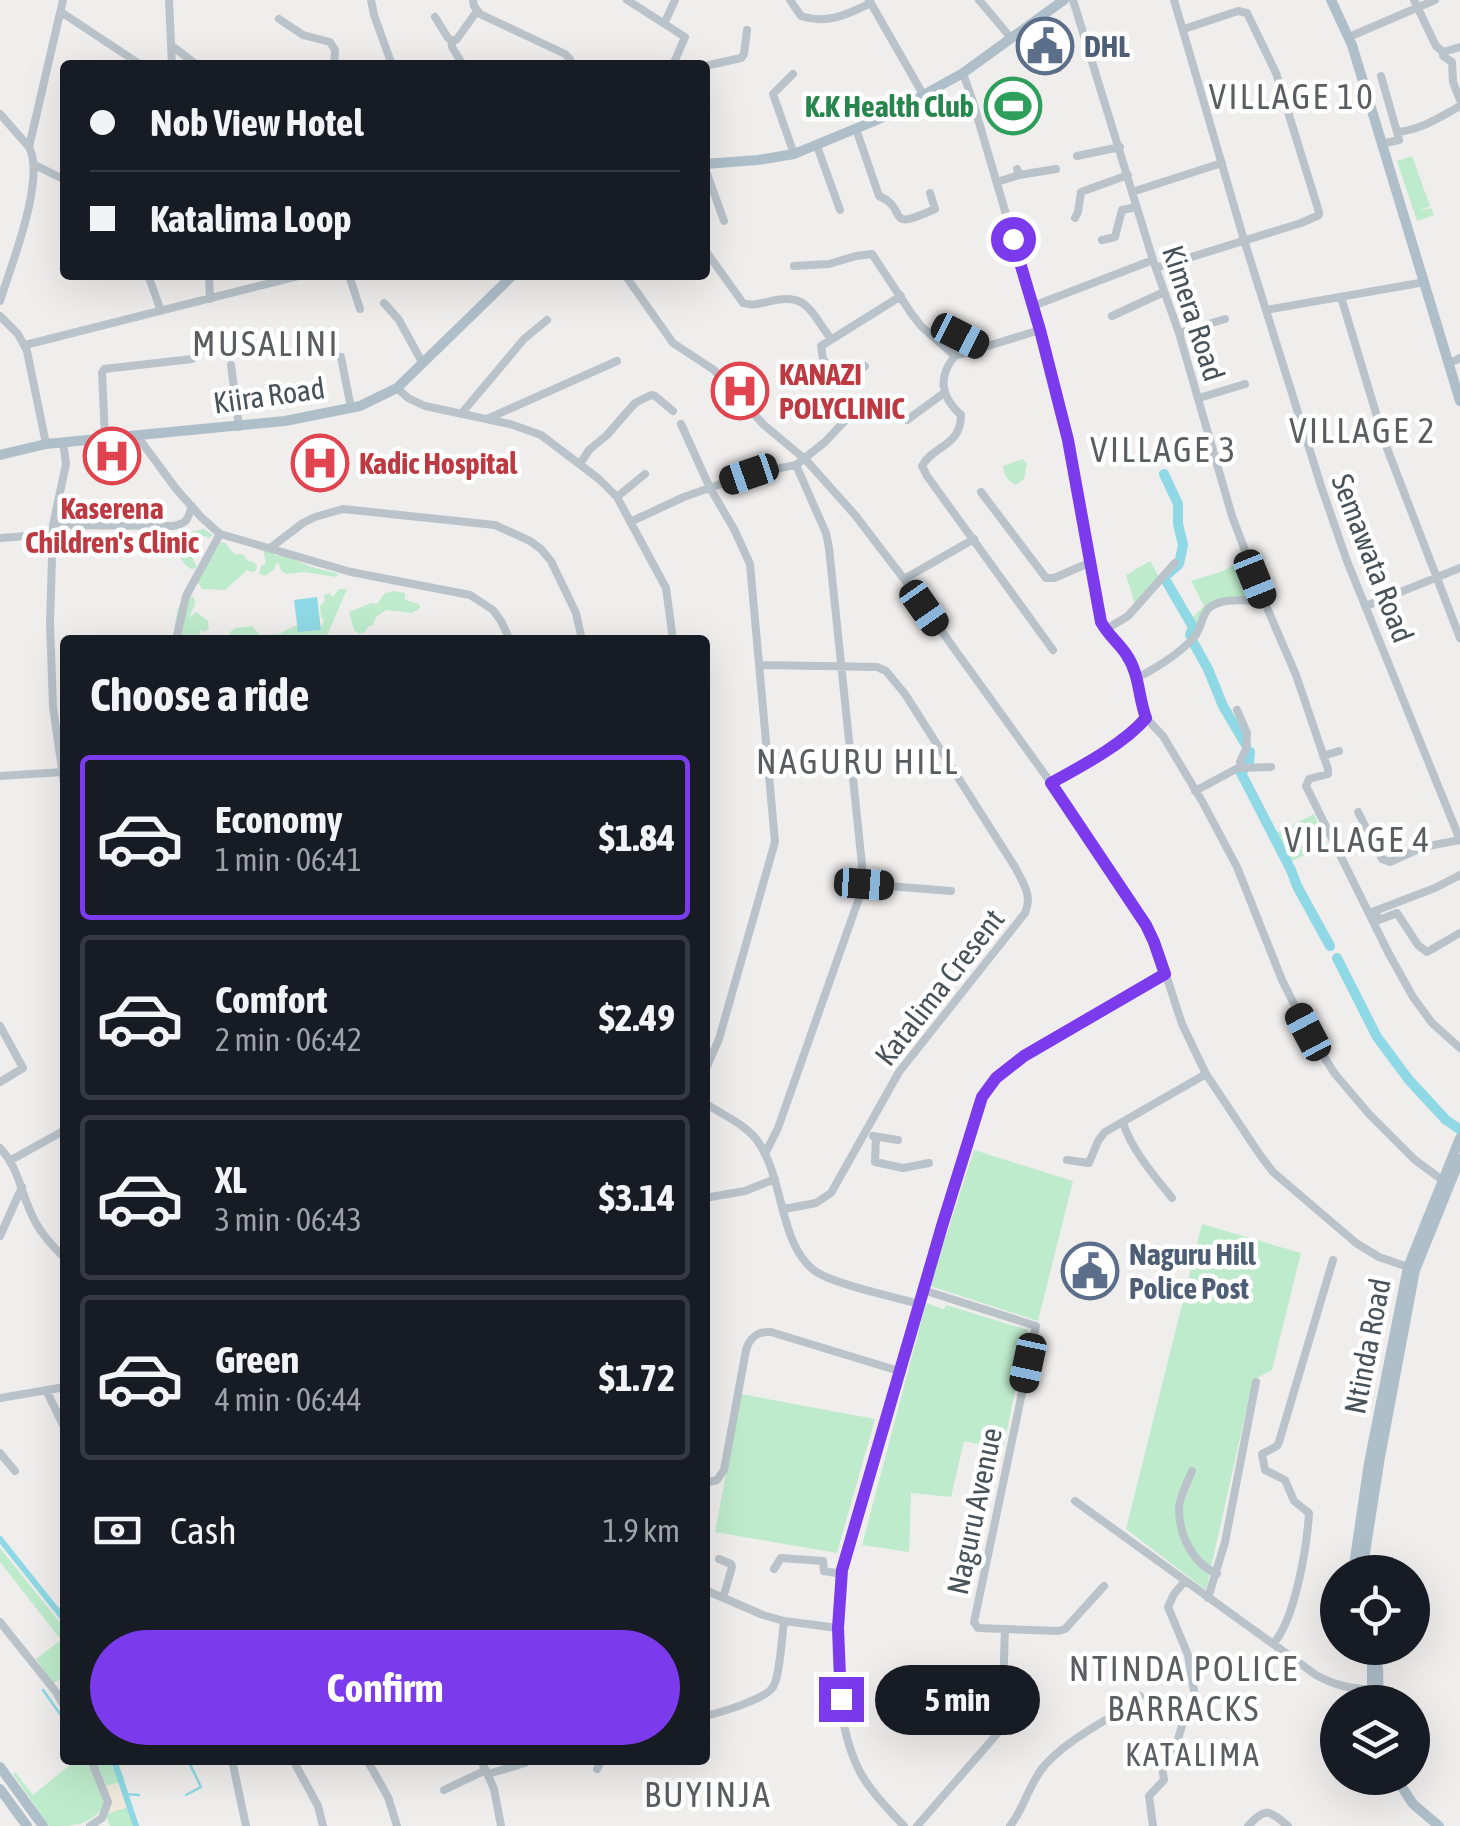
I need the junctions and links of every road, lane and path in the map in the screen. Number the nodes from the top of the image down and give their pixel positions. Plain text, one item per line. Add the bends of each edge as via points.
1 (54, 0) edge
2 (169, 0) edge
3 (370, 0) edge
4 (473, 0) edge
5 (627, 0) edge
6 (675, 0) edge
7 (790, 0) edge
8 (979, 0) edge
9 (1064, 0) edge
10 (1073, 0) edge
11 (1174, 0) edge
12 (1332, 0) edge
13 (1435, 0) edge
14 (870, 1) edge
15 (1416, 4) edge
16 (62, 6) edge
17 (476, 11) junction
18 (435, 17) dead end
19 (280, 18) dead end
20 (665, 22) junction
21 (1184, 29) junction
22 (747, 30) dead end
23 (1348, 37) junction
24 (1011, 38) junction
25 (452, 40) junction
26 (172, 46) junction
27 (1460, 47) edge
28 (1443, 52) junction
29 (125, 60) edge
30 (133, 60) edge
31 (172, 60) edge
32 (190, 60) edge
33 (334, 60) edge
34 (390, 60) edge
35 (460, 60) edge
36 (571, 60) edge
37 (676, 60) edge
38 (710, 65) edge
39 (962, 73) junction
40 (793, 74) dead end
41 (1381, 76) dead end
42 (924, 96) junction
43 (1398, 96) dead end
44 (1388, 99) junction
45 (1460, 103) edge
46 (0, 114) edge
47 (856, 129) junction
48 (1398, 132) junction
49 (1381, 144) junction
50 (817, 146) junction
51 (29, 147) junction
52 (1120, 147) junction
53 (794, 154) junction
54 (1077, 156) dead end
55 (1222, 162) junction
56 (35, 165) junction
57 (710, 165) edge
58 (1056, 169) dead end
59 (1128, 175) junction
60 (60, 178) edge
61 (710, 180) edge
62 (996, 182) junction
63 (1132, 192) junction
64 (930, 193) dead end
65 (1137, 206) junction
66 (840, 210) dead end
67 (1075, 218) dead end
68 (724, 220) dead end
69 (1102, 240) dead end
70 (1244, 240) junction
71 (710, 257) edge
72 (1155, 264) junction
73 (794, 266) dead end
74 (150, 280) edge
75 (209, 280) edge
76 (273, 280) edge
77 (351, 280) edge
78 (508, 280) edge
79 (628, 280) edge
80 (1425, 282) junction
81 (1164, 292) junction
82 (901, 296) junction
83 (1341, 297) junction
84 (210, 300) junction
85 (0, 301) edge
86 (384, 303) dead end
87 (1033, 306) junction
88 (161, 310) junction
89 (360, 310) dead end
90 (1266, 310) junction
91 (0, 316) edge
92 (1112, 316) dead end
93 (1225, 319) dead end
94 (547, 320) dead end
95 (936, 324) dead end
96 (1040, 330) junction
97 (1179, 332) junction
98 (831, 338) junction
99 (25, 345) junction
100 (984, 348) junction
101 (340, 356) dead end
102 (955, 356) junction
103 (192, 359) dead end
104 (1455, 360) edge
105 (617, 361) dead end
106 (231, 364) dead end
107 (423, 364) junction
108 (865, 366) dead end
109 (1245, 384) dead end
110 (398, 388) junction
111 (944, 394) junction
112 (1198, 398) junction
113 (1460, 401) edge
114 (351, 408) junction
115 (854, 410) dead end
116 (673, 412) dead end
117 (462, 414) junction
118 (486, 419) junction
119 (907, 420) dead end
120 (681, 424) dead end
121 (239, 427) junction
122 (137, 436) junction
123 (103, 438) junction
124 (54, 443) junction
125 (0, 455) edge
126 (806, 460) junction
127 (580, 464) junction
128 (796, 465) junction
129 (645, 474) dead end
130 (710, 488) junction
131 (981, 492) dead end
132 (617, 498) junction
133 (192, 506) junction
134 (630, 522) junction
135 (52, 530) junction
136 (220, 534) junction
137 (0, 538) edge
138 (974, 540) junction
139 (270, 548) junction
140 (1089, 562) junction
141 (1175, 563) dead end
142 (1460, 568) edge
143 (1436, 578) junction
144 (904, 579) junction
145 (1264, 601) junction
146 (1366, 606) junction
147 (1105, 630) junction
148 (177, 635) edge
149 (508, 635) edge
150 (581, 635) edge
151 (672, 635) edge
152 (1460, 638) edge
153 (1054, 650) dead end
154 (760, 665) junction
155 (841, 666) junction
156 (1137, 678) junction
157 (1237, 710) dead end
158 (1146, 718) junction
159 (1339, 751) dead end
160 (1323, 756) junction
161 (60, 761) edge
162 (1242, 767) junction
163 (1271, 767) dead end
164 (60, 772) edge
165 (0, 776) edge
166 (1051, 783) junction
167 (1195, 791) junction
168 (1358, 812) dead end
169 (1460, 840) edge
170 (1460, 876) edge
171 (864, 884) junction
172 (951, 891) dead end
173 (1372, 912) junction
174 (1460, 933) edge
175 (1165, 974) junction
176 (0, 1026) edge
177 (1460, 1048) edge
178 (710, 1058) edge
179 (1206, 1074) junction
180 (0, 1082) edge
181 (710, 1106) edge
182 (1123, 1123) junction
183 (864, 1132) junction
184 (60, 1133) edge
185 (876, 1137) junction
186 (1460, 1138) edge
187 (898, 1140) dead end
188 (0, 1148) edge
189 (766, 1154) junction
190 (1460, 1159) edge
191 (11, 1160) junction
192 (1067, 1160) dead end
193 (929, 1163) dead end
194 (775, 1179) junction
195 (1451, 1180) edge
196 (22, 1187) junction
197 (710, 1197) edge
198 (1172, 1198) dead end
199 (784, 1209) junction
200 (0, 1236) edge
201 (60, 1253) edge
202 (1332, 1260) dead end
203 (1412, 1268) junction
204 (923, 1290) junction
205 (919, 1304) junction
206 (899, 1371) junction
207 (1256, 1382) dead end
208 (60, 1388) edge
209 (46, 1390) junction
210 (0, 1398) edge
211 (60, 1418) edge
212 (0, 1453) edge
213 (15, 1471) dead end
214 (1192, 1471) dead end
215 (710, 1481) edge
216 (1075, 1502) dead end
217 (1355, 1555) edge
218 (1364, 1555) edge
219 (719, 1559) dead end
220 (774, 1569) dead end
221 (842, 1574) junction
222 (1217, 1574) junction
223 (1186, 1580) junction
224 (1104, 1586) dead end
225 (710, 1592) edge
226 (723, 1598) junction
227 (1208, 1598) junction
228 (784, 1621) junction
229 (0, 1622) edge
230 (838, 1628) junction
231 (1005, 1628) junction
232 (1273, 1644) junction
233 (1333, 1685) edge
234 (1140, 1696) dead end
235 (60, 1699) edge
236 (710, 1714) edge
237 (93, 1765) edge
238 (233, 1765) edge
239 (296, 1765) edge
240 (370, 1765) edge
241 (483, 1765) edge
242 (516, 1765) edge
243 (0, 1767) edge
244 (487, 1772) junction
245 (0, 1789) edge
246 (444, 1790) dead end
247 (1398, 1795) edge
248 (1406, 1795) edge
249 (27, 1826) edge
250 (43, 1826) edge
251 (90, 1826) edge
252 (246, 1826) edge
253 (323, 1826) edge
254 (397, 1826) edge
255 (501, 1826) edge
256 (904, 1826) edge
257 (917, 1826) edge
258 (1010, 1826) edge
259 (1153, 1826) edge
260 (1248, 1826) edge
261 (1288, 1826) edge
262 (1429, 1826) edge
263 (1438, 1826) edge

1 - 16 street
2 - 26 street
3 - 34 street
4 - 17 street
5 - 20 street
6 - 20 street
7 - 14 street via 802,16 818,20
8 - 24 street
9 - 24 main road
10 - 52 street, Kimera Road
11 - 21 street, Semawata Road
12 - 23 main road
13 - 15 street
14 - 42 street
15 - 23 street
15 - 28 street
16 - 29 street
16 - 30 street
16 - 51 street
17 - 25 street
17 - 36 street
18 - 25 street
19 - 33 street via 303,35 330,42
20 - 37 street via 685,38
21 - 55 street, Semawata Road
21 - 70 street via 1247,13 1276,73 1320,212
22 - 38 street via 741,58
23 - 49 main road
24 - 39 main road
25 - 35 street
26 - 31 street
26 - 32 street
27 - 28 street
28 - 45 street via 1452,62
39 - 42 main road
39 - 62 street
40 - 53 street via 774,94
41 - 44 street
42 - 47 main road
43 - 44 street
44 - 48 street
45 - 48 street
46 - 51 street
47 - 50 main road
47 - 64 street via 879,196 899,218 935,209
48 - 49 street via 1399,140
49 - 80 main road
50 - 53 main road
50 - 66 street
51 - 56 street
52 - 54 street
52 - 59 street, Kimera Road
53 - 57 main road
55 - 63 street
55 - 70 street, Semawata Road
56 - 60 street
56 - 85 street
58 - 62 street via 1018,172
59 - 63 street, Kimera Road
59 - 67 street via 1081,192
61 - 68 street
62 - 87 street
63 - 65 street, Kimera Road
65 - 69 street via 1122,210 1115,237
65 - 72 street, Kimera Road
70 - 72 street
70 - 90 street, Semawata Road
71 - 98 street via 743,303 798,299
72 - 81 street, Kimera Road
72 - 87 street
73 - 82 street via 872,254
74 - 88 street
75 - 84 street
76 - 84 street
77 - 89 street
78 - 107 main road, Kiira Road
79 - 126 street via 673,342 714,370
80 - 83 street
80 - 104 main road
81 - 92 street
81 - 97 street, Kimera Road
82 - 98 street
82 - 102 street
83 - 90 street
83 - 143 street
84 - 88 street
86 - 107 street
87 - 96 street
88 - 99 street
90 - 146 street, Semawata Road
91 - 99 street
93 - 97 street
94 - 117 street
95 - 100 street
96 - 100 street
96 - 140 street
97 - 112 street, Kimera Road
98 - 108 street via 820,351 840,380
99 - 124 street
100 - 102 street
101 - 114 street
102 - 111 street via 942,379
103 - 123 street via 104,369
104 - 113 main road
105 - 118 street
106 - 121 street
107 - 110 main road, Kiira Road
109 - 112 street
110 - 114 main road, Kiira Road
110 - 117 street via 425,406
111 - 119 street
111 - 138 street via 960,424 949,444 922,466
112 - 145 street, Kimera Road
114 - 121 main road, Kiira Road
115 - 126 street
116 - 127 street via 655,396 635,403
117 - 118 street
118 - 127 street via 541,434
120 - 130 street
121 - 122 main road, Kiira Road
122 - 123 main road, Kiira Road
122 - 133 street
123 - 124 main road, Kiira Road
124 - 125 main road
124 - 135 street via 66,470
126 - 128 street
126 - 144 street
127 - 132 street
128 - 130 street
128 - 155 street via 826,533
129 - 132 street
130 - 134 street
130 - 154 street via 750,564
131 - 140 street via 1046,578
132 - 134 street
133 - 135 street via 188,520 173,526
133 - 136 street
134 - 151 street via 666,588
135 - 137 street
135 - 161 street via 51,666
136 - 139 street
136 - 148 street via 186,596
138 - 144 street
138 - 153 street
139 - 149 street via 470,595 493,610
139 - 150 street via 302,522 343,510 496,525 530,541 551,561
140 - 147 street
141 - 147 street via 1128,616
142 - 143 street
143 - 146 street
143 - 152 street
144 - 166 street
145 - 156 street via 1213,605 1188,642
145 - 160 street, Kimera Road
146 - 169 street, Semawata Road
147 - 156 street
154 - 155 street, Katalima Cresent
154 - 178 street via 775,842
155 - 171 street
155 - 183 street, Katalima Cresent via 877,668 897,683 1015,868 1030,903 899,1072
156 - 158 street
157 - 162 street via 1247,733
158 - 166 street
158 - 167 street
159 - 160 street
160 - 173 street via 1328,774 1306,786
162 - 163 street
162 - 167 street
164 - 165 street
166 - 175 street via 1146,925
167 - 195 street via 1237,867 1308,1032 1369,1114 1415,1160
168 - 169 street via 1386,862
170 - 173 street
171 - 172 street
171 - 189 street
173 - 174 street via 1379,920 1398,913 1426,952
173 - 177 street via 1413,997
175 - 179 street
175 - 204 street via 1024,1056 988,1088
176 - 180 street via 23,1068
179 - 182 street
179 - 203 street via 1273,1172 1366,1251
181 - 189 street via 746,1129
182 - 192 street via 1101,1136 1089,1163
182 - 198 street
183 - 185 street
183 - 199 street, Katalima Cresent via 830,1193
184 - 191 street
185 - 187 street
185 - 193 street via 875,1162 902,1168
186 - 195 main road, Ntinda Road
188 - 191 street
189 - 194 street
190 - 195 main road, Ntinda Road
191 - 196 street
194 - 197 street
194 - 199 street
195 - 203 main road, Ntinda Road
196 - 200 street
196 - 201 street via 31,1214
199 - 205 street via 798,1255 816,1272
202 - 232 street via 1279,1442 1262,1454 1265,1470 1286,1480 1310,1517 1292,1612
203 - 217 main road, Ntinda Road
203 - 218 main road, Ntinda Road
204 - 205 street
204 - 231 street, Naguru Avenue via 1036,1326 974,1622 978,1628
205 - 206 street
206 - 215 street via 758,1333 746,1350 724,1470
206 - 221 street
207 - 222 street
208 - 209 street
209 - 210 street
209 - 211 street
212 - 213 street
214 - 222 street via 1179,1506 1186,1544
216 - 223 street
219 - 226 street via 732,1567
220 - 221 street via 781,1558 823,1562 824,1571
221 - 230 street
222 - 227 street
223 - 227 street
223 - 259 street via 1168,1607 1188,1655 1196,1703 1161,1761 1164,1780 1149,1796
224 - 231 street via 1065,1629
225 - 226 street
226 - 228 street
227 - 232 street
228 - 230 street
228 - 236 street via 770,1691
229 - 235 street
230 - 256 street via 847,1743 871,1790
231 - 257 street, Naguru Avenue via 1000,1728
232 - 233 street
234 - 258 street via 1045,1765
237 - 251 street via 108,1802
238 - 252 street
239 - 253 street
240 - 254 street
241 - 244 street
242 - 244 street
243 - 250 main road
244 - 246 street
244 - 255 street
245 - 249 main road
247 - 262 main road
248 - 263 main road
260 - 261 street via 1263,1812

